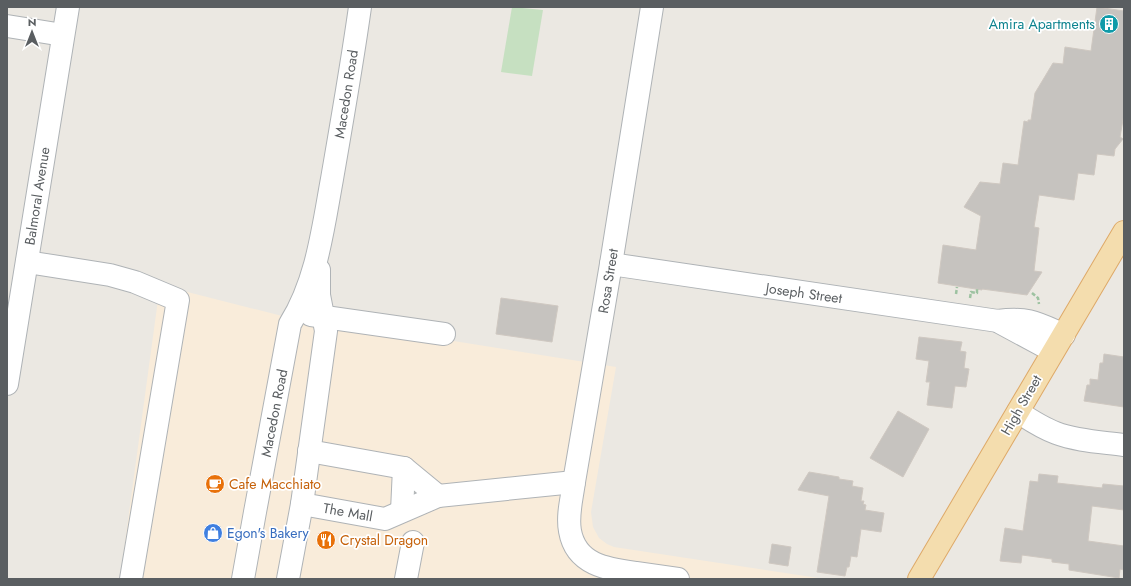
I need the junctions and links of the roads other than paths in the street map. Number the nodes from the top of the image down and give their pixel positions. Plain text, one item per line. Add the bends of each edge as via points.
1 (68, 7) edge
2 (360, 7) edge
3 (652, 7) edge
4 (7, 26) edge
5 (63, 35) junction
6 (1124, 232) edge
7 (319, 251) junction
8 (27, 262) junction
9 (611, 264) junction
10 (298, 313) junction
11 (324, 316) junction
12 (444, 334) dead end
13 (1058, 343) junction
14 (7, 384) edge
15 (1018, 412) junction
16 (1124, 445) edge
17 (308, 451) junction
18 (404, 468) junction
19 (574, 482) junction
20 (438, 496) junction
21 (302, 504) junction
22 (402, 511) junction
23 (413, 542) dead end
24 (131, 579) edge
25 (243, 579) edge
26 (288, 579) edge
27 (406, 579) edge
28 (678, 579) edge
29 (919, 579) edge

1 - 5 street, Balmoral Avenue
2 - 7 street, Macedon Road
3 - 9 street, Rosa Street
4 - 5 street
5 - 8 street, Balmoral Avenue
6 - 13 main road, High Street
7 - 10 street, Macedon Road
7 - 11 street, Macedon Road via 319,295
8 - 14 street, Balmoral Avenue
8 - 24 street via 110,275 135,282 178,300
9 - 13 street, Joseph Street via 998,321
9 - 19 street, Rosa Street
10 - 11 street
10 - 25 street, Macedon Road via 290,324
11 - 12 street
11 - 17 street, Macedon Road via 326,330
13 - 15 main road, High Street
15 - 16 street via 1057,434
15 - 29 main road, High Street
17 - 18 street
17 - 21 street, Macedon Road
18 - 20 street
18 - 22 street
19 - 20 street, The Mall
19 - 28 street, Rosa Street via 570,530 580,553 595,564 608,569
20 - 22 street, The Mall
21 - 22 street, The Mall via 385,519
21 - 26 street, Macedon Road
23 - 27 street

